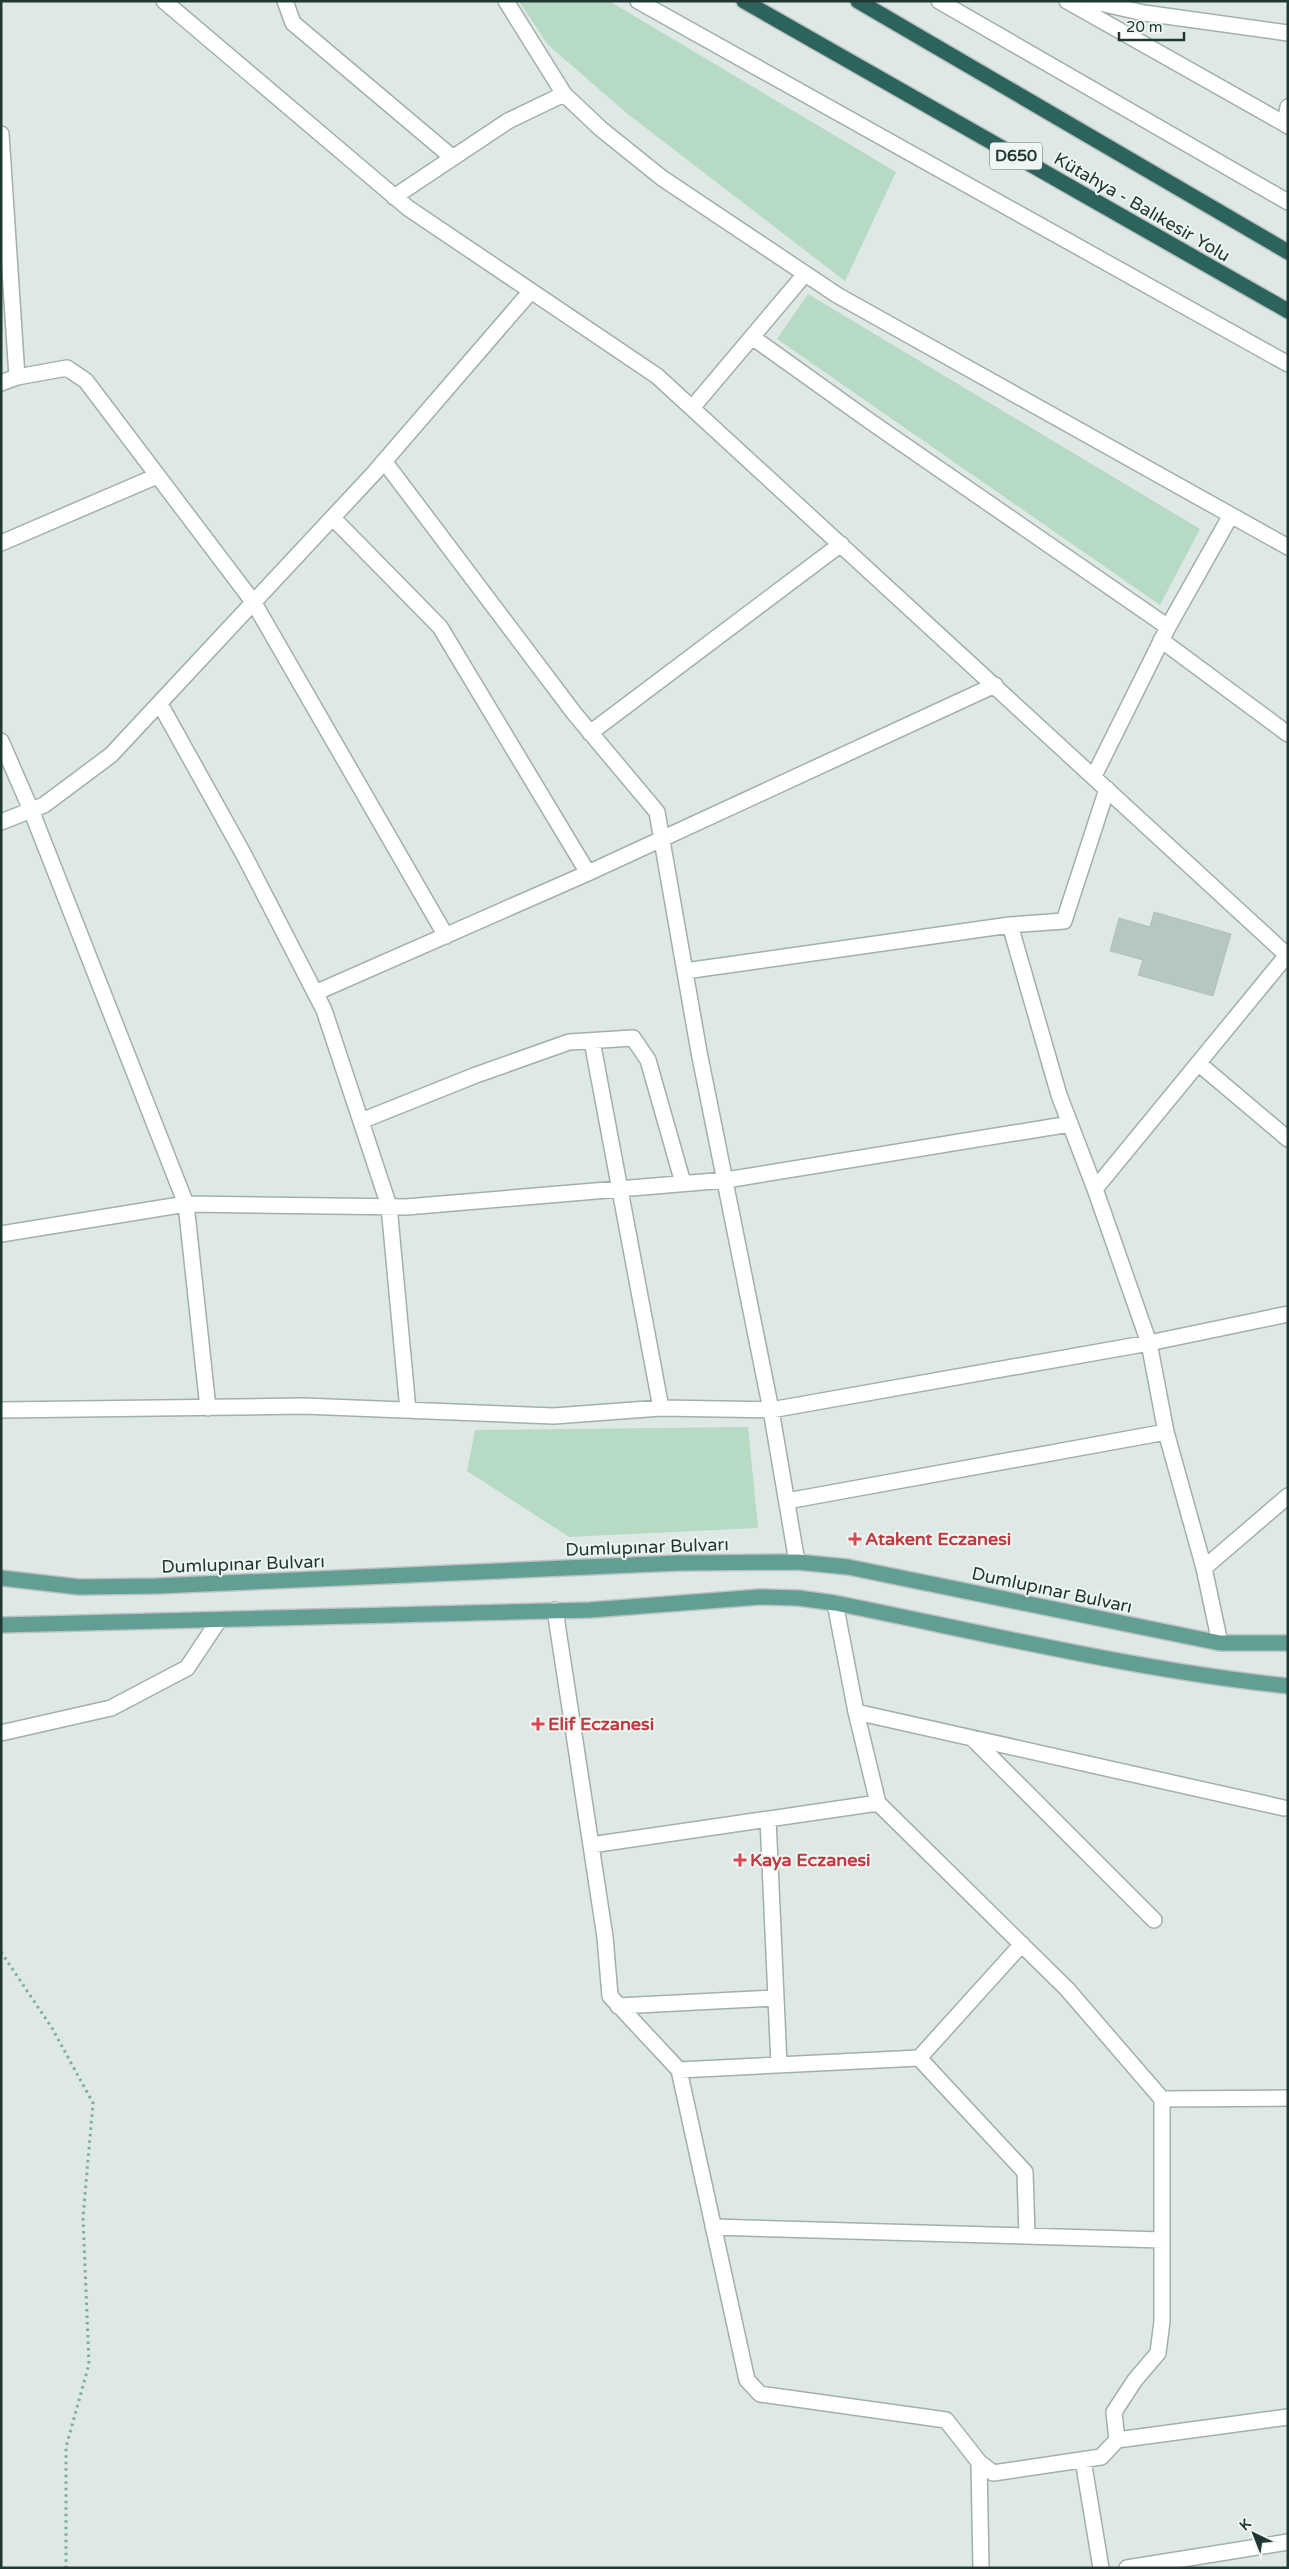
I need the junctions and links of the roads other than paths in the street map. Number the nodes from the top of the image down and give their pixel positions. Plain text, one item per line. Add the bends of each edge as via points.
1 (164, 1) edge
2 (285, 1) edge
3 (506, 1) edge
4 (638, 1) edge
5 (744, 1) edge
6 (858, 1) edge
7 (939, 1) edge
8 (1067, 1) edge
9 (1091, 1) edge
10 (1147, 7) edge
11 (1288, 32) edge
12 (564, 94) junction
13 (1288, 107) edge
14 (1286, 125) edge
15 (1, 134) edge
16 (453, 158) junction
17 (394, 196) junction
18 (1288, 202) edge
19 (1288, 252) edge
20 (5, 256) edge
21 (805, 274) junction
22 (531, 291) junction
23 (1288, 311) edge
24 (752, 337) junction
25 (1288, 364) edge
26 (17, 377) junction
27 (1, 383) edge
28 (692, 408) junction
29 (384, 461) junction
30 (157, 476) junction
31 (1231, 515) junction
32 (333, 518) junction
33 (1, 543) edge
34 (841, 544) junction
35 (1288, 547) edge
36 (254, 603) junction
37 (1165, 633) junction
38 (995, 685) junction
39 (160, 704) junction
40 (590, 732) junction
41 (1288, 734) edge
42 (1, 741) edge
43 (1094, 776) junction
44 (1107, 789) junction
45 (31, 810) junction
46 (1, 822) edge
47 (662, 839) junction
48 (588, 873) junction
49 (1010, 925) junction
50 (446, 936) junction
51 (1287, 955) edge
52 (685, 971) junction
53 (315, 994) junction
54 (592, 1040) junction
55 (1198, 1063) junction
56 (361, 1121) junction
57 (1070, 1124) junction
58 (1288, 1139) edge
59 (726, 1180) junction
60 (682, 1184) junction
61 (621, 1189) junction
62 (1095, 1189) junction
63 (186, 1204) junction
64 (389, 1206) junction
65 (1, 1234) edge
66 (1288, 1314) edge
67 (1149, 1343) junction
68 (208, 1408) junction
69 (661, 1408) junction
70 (1, 1410) edge
71 (408, 1410) junction
72 (771, 1410) junction
73 (1166, 1432) junction
74 (1288, 1496) edge
75 (787, 1501) junction
76 (797, 1562) junction
77 (1204, 1568) junction
78 (1, 1578) edge
79 (835, 1603) junction
80 (555, 1610) junction
81 (219, 1620) junction
82 (1, 1625) edge
83 (1288, 1643) edge
84 (1220, 1644) junction
85 (1288, 1686) edge
86 (856, 1712) junction
87 (1, 1733) edge
88 (972, 1738) junction
89 (878, 1802) junction
90 (1284, 1808) dead end
91 (768, 1819) junction
92 (590, 1845) junction
93 (1154, 1920) dead end
94 (1022, 1944) junction
95 (776, 1998) junction
96 (618, 2006) junction
97 (919, 2058) junction
98 (779, 2065) junction
99 (679, 2070) junction
100 (1288, 2098) edge
101 (1162, 2099) junction
102 (713, 2226) junction
103 (1027, 2236) junction
104 (1162, 2240) junction
105 (1288, 2417) edge
106 (1118, 2440) junction
107 (1083, 2460) junction
108 (979, 2462) junction
109 (1288, 2542) edge
110 (980, 2568) edge
111 (1101, 2568) edge
112 (1127, 2568) edge

1 - 17 street
2 - 16 street via 293,23
3 - 12 street
4 - 25 street
5 - 23 highway, Kütahya - Balıkesir Yolu / D650
6 - 19 highway, Kütahya - Balıkesir Yolu
7 - 18 street
8 - 14 street
9 - 10 street
10 - 11 street
12 - 16 street via 508,121
12 - 21 street via 662,178
13 - 14 street
15 - 20 street
16 - 17 street
17 - 22 street
20 - 26 street
21 - 24 street
21 - 31 street via 837,295
22 - 28 street via 657,376
22 - 29 street
24 - 28 street
24 - 37 street
26 - 27 street
26 - 30 street via 67,368 86,382
28 - 34 street
29 - 32 street
29 - 40 street
30 - 33 street
30 - 36 street
31 - 35 street
31 - 37 street
32 - 36 street
32 - 48 street via 440,627
34 - 38 street
34 - 40 street
36 - 39 street
36 - 50 street
37 - 41 street
37 - 43 street
38 - 43 street
38 - 47 street
39 - 45 street via 111,755 44,805
39 - 53 street via 244,855
40 - 47 street via 657,812
42 - 45 street
43 - 44 street
44 - 49 street via 1064,921
44 - 51 street
45 - 46 street
45 - 63 street
47 - 48 street
47 - 52 street
48 - 50 street
49 - 52 street
49 - 57 street via 1058,1095
50 - 53 street
51 - 55 street
52 - 59 street
53 - 56 street via 324,1010
54 - 56 street via 570,1042 485,1071
54 - 60 street via 633,1038 648,1060
54 - 61 street
55 - 58 street
55 - 62 street
56 - 64 street
57 - 59 street
57 - 62 street
59 - 60 street
59 - 72 street
60 - 61 street
61 - 64 street
61 - 69 street
62 - 67 street
63 - 64 street
63 - 65 street
63 - 68 street
64 - 71 street
66 - 67 street
67 - 72 street
67 - 73 street
68 - 70 street
68 - 71 street via 304,1406
69 - 71 street via 554,1416
69 - 72 street
72 - 75 street
73 - 75 street
73 - 77 street
74 - 77 street
75 - 76 street
76 - 78 main road, Dumlupınar Bulvarı via 678,1563 157,1586 79,1586
76 - 84 main road, Dumlupınar Bulvarı via 848,1567
77 - 84 street
79 - 80 main road via 760,1596
79 - 85 main road via 1116,1660 1231,1680
79 - 86 street
80 - 81 main road
80 - 92 street
81 - 82 main road
81 - 87 street via 187,1668 111,1708
83 - 84 main road, Dumlupınar Bulvarı
86 - 88 street
86 - 89 street
88 - 90 street
88 - 93 street
89 - 91 street
89 - 94 street
91 - 92 street
91 - 95 street
92 - 96 street via 605,1937 610,1996
94 - 97 street
94 - 101 street via 1067,1989
95 - 96 street
95 - 98 street
96 - 99 street
97 - 98 street
97 - 103 street via 1025,2172
98 - 99 street
99 - 102 street
100 - 101 street
101 - 104 street
102 - 103 street
102 - 108 street via 747,2380 760,2394 946,2420
103 - 104 street
104 - 106 street via 1162,2321 1158,2353 1114,2412
105 - 106 street
106 - 107 street via 1101,2457
107 - 108 street via 993,2473
107 - 111 street
108 - 110 street
109 - 112 street

